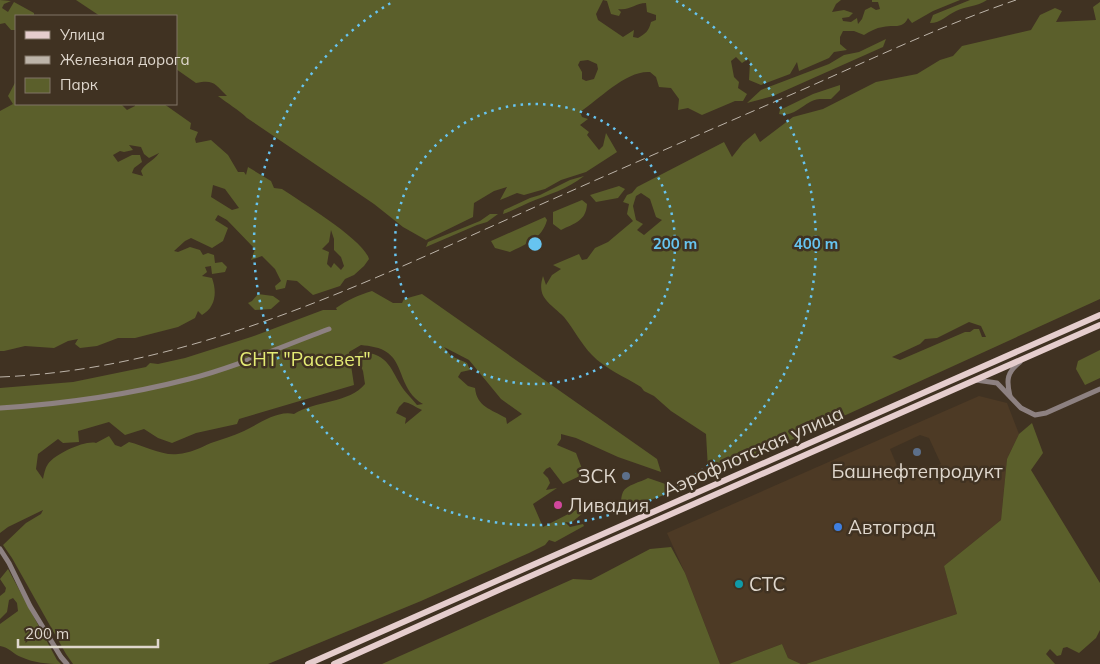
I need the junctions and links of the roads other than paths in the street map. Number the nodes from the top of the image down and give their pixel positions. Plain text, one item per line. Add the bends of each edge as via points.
1 (1100, 315) edge
2 (1100, 325) edge
3 (329, 329) dead end
4 (1026, 358) junction
5 (974, 380) junction
6 (1100, 389) edge
7 (1010, 396) junction
8 (0, 408) edge
9 (0, 549) edge
10 (67, 664) edge
11 (308, 664) edge
12 (334, 664) edge

1 - 11 main road, Аэрофлотская улица
2 - 4 main road, Аэрофлотская улица
3 - 8 street via 189,379 35,406
4 - 5 main road, Аэрофлотская улица
4 - 7 street via 1008,375
5 - 7 street via 997,384
5 - 12 main road, Аэрофлотская улица
6 - 7 street via 1035,415 1021,408
9 - 10 street via 53,645

